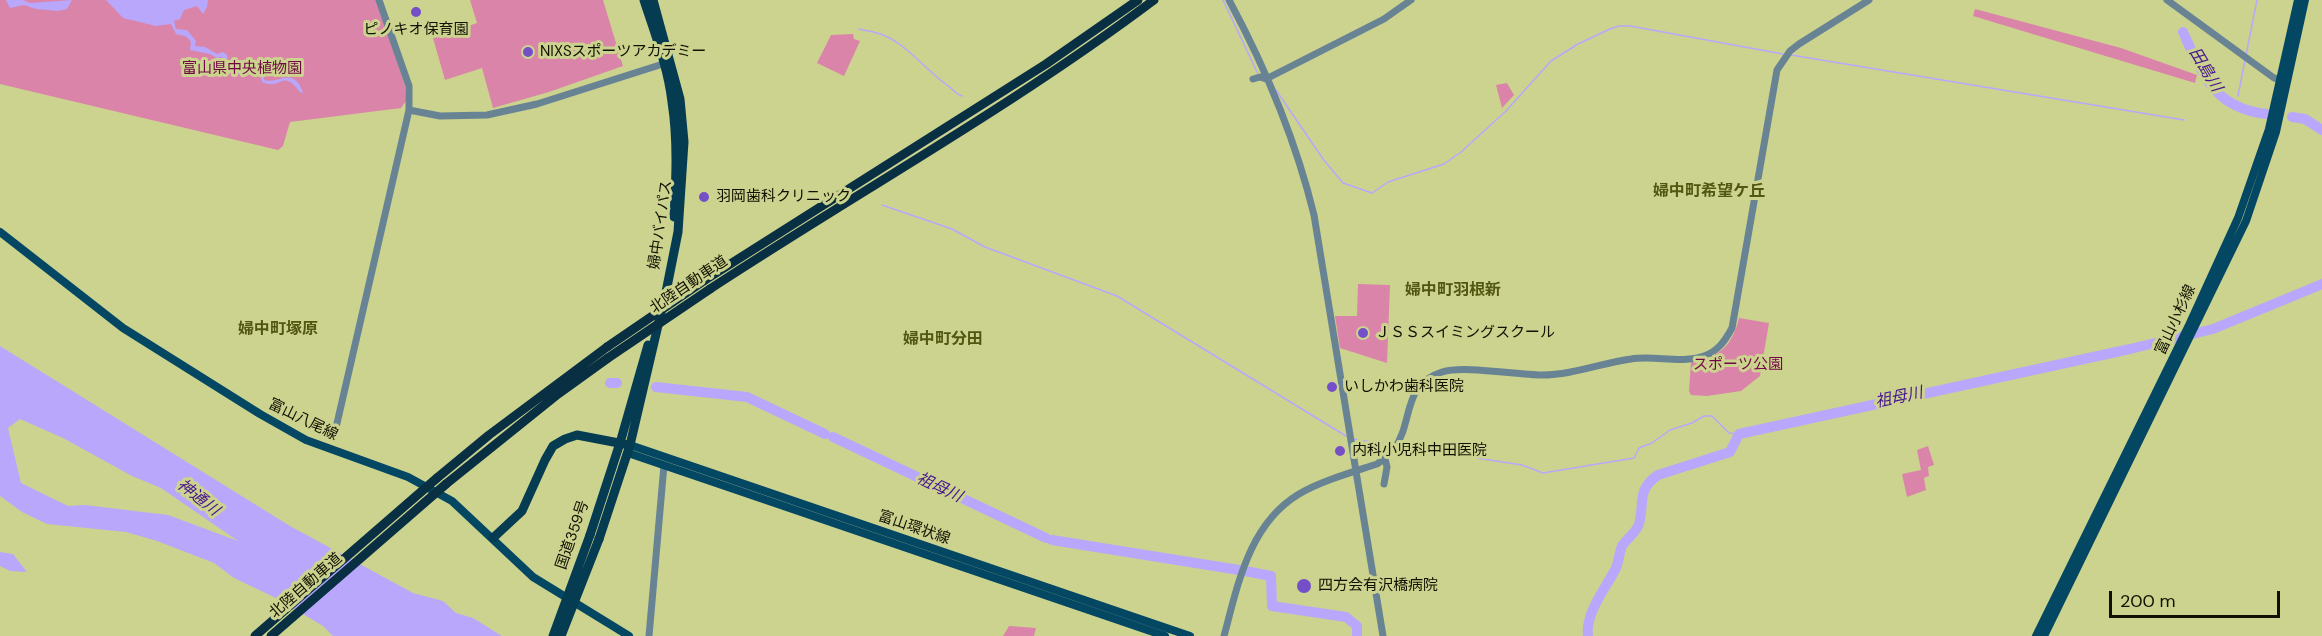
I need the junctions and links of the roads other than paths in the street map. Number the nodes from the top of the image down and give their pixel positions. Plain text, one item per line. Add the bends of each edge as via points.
1 (379, 0) edge
2 (644, 0) edge
3 (653, 0) edge
4 (1137, 0) edge
5 (1154, 0) edge
6 (1229, 0) edge
7 (1411, 0) edge
8 (1869, 0) edge
9 (2167, 0) edge
10 (2298, 0) edge
11 (2305, 0) edge
12 (668, 62) junction
13 (1253, 79) dead end
14 (1266, 79) junction
15 (2285, 80) junction
16 (409, 110) junction
17 (0, 232) edge
18 (707, 285) junction
19 (2185, 341) junction
20 (332, 438) dead end
21 (621, 447) junction
22 (1385, 459) junction
23 (664, 465) junction
24 (1356, 471) junction
25 (442, 481) junction
26 (1384, 484) dead end
27 (595, 537) junction
28 (493, 538) junction
29 (255, 636) edge
30 (271, 636) edge
31 (553, 636) edge
32 (561, 636) edge
33 (629, 636) edge
34 (649, 636) edge
35 (1165, 636) edge
36 (1190, 636) edge
37 (1224, 636) edge
38 (1383, 636) edge
39 (2036, 636) edge
40 (2044, 636) edge

1 - 16 street via 409,86
2 - 12 highway, 婦中バイパス
3 - 12 highway, 婦中バイパス
4 - 18 highway, 北陸自動車道 via 1046,64 761,244
5 - 18 highway, 北陸自動車道 via 934,148
6 - 14 street
7 - 14 street via 1384,19
8 - 22 street via 1799,44 1777,70 1732,328 1722,344 1702,357 1633,358 1544,375 1444,372 1419,387 1411,399 1394,450
9 - 15 street via 2274,78
10 - 15 main road, 富山小杉線
11 - 15 main road, 富山小杉線
12 - 16 street via 537,104 488,115 440,116
12 - 21 highway, 婦中バイパス via 676,142 673,232
13 - 14 street
14 - 24 street via 1303,170 1314,215
15 - 19 main road, 富山小杉線 via 2276,132 2250,210
16 - 20 street
17 - 28 main road, 富山八尾線 via 123,328 205,381 306,440 408,477 452,501
18 - 25 highway, 北陸自動車道, bridge
18 - 25 highway, 北陸自動車道, bridge via 607,347 497,429
19 - 39 main road, 富山小杉線
19 - 40 main road, 富山小杉線
21 - 23 main road, 富山環状線
21 - 27 highway, 国道359号
21 - 28 highway via 577,435 553,446 522,511
21 - 36 main road, 富山環状線
22 - 24 street
22 - 26 street via 1388,467
23 - 34 street
23 - 35 main road, 富山環状線
24 - 37 street via 1299,494 1274,515 1243,567
24 - 38 street
25 - 29 highway, 北陸自動車道, bridge
25 - 30 highway, 北陸自動車道, bridge
27 - 31 highway, 国道359号, bridge
27 - 32 highway, 国道359号, bridge
28 - 33 main road, 富山八尾線 via 533,577

